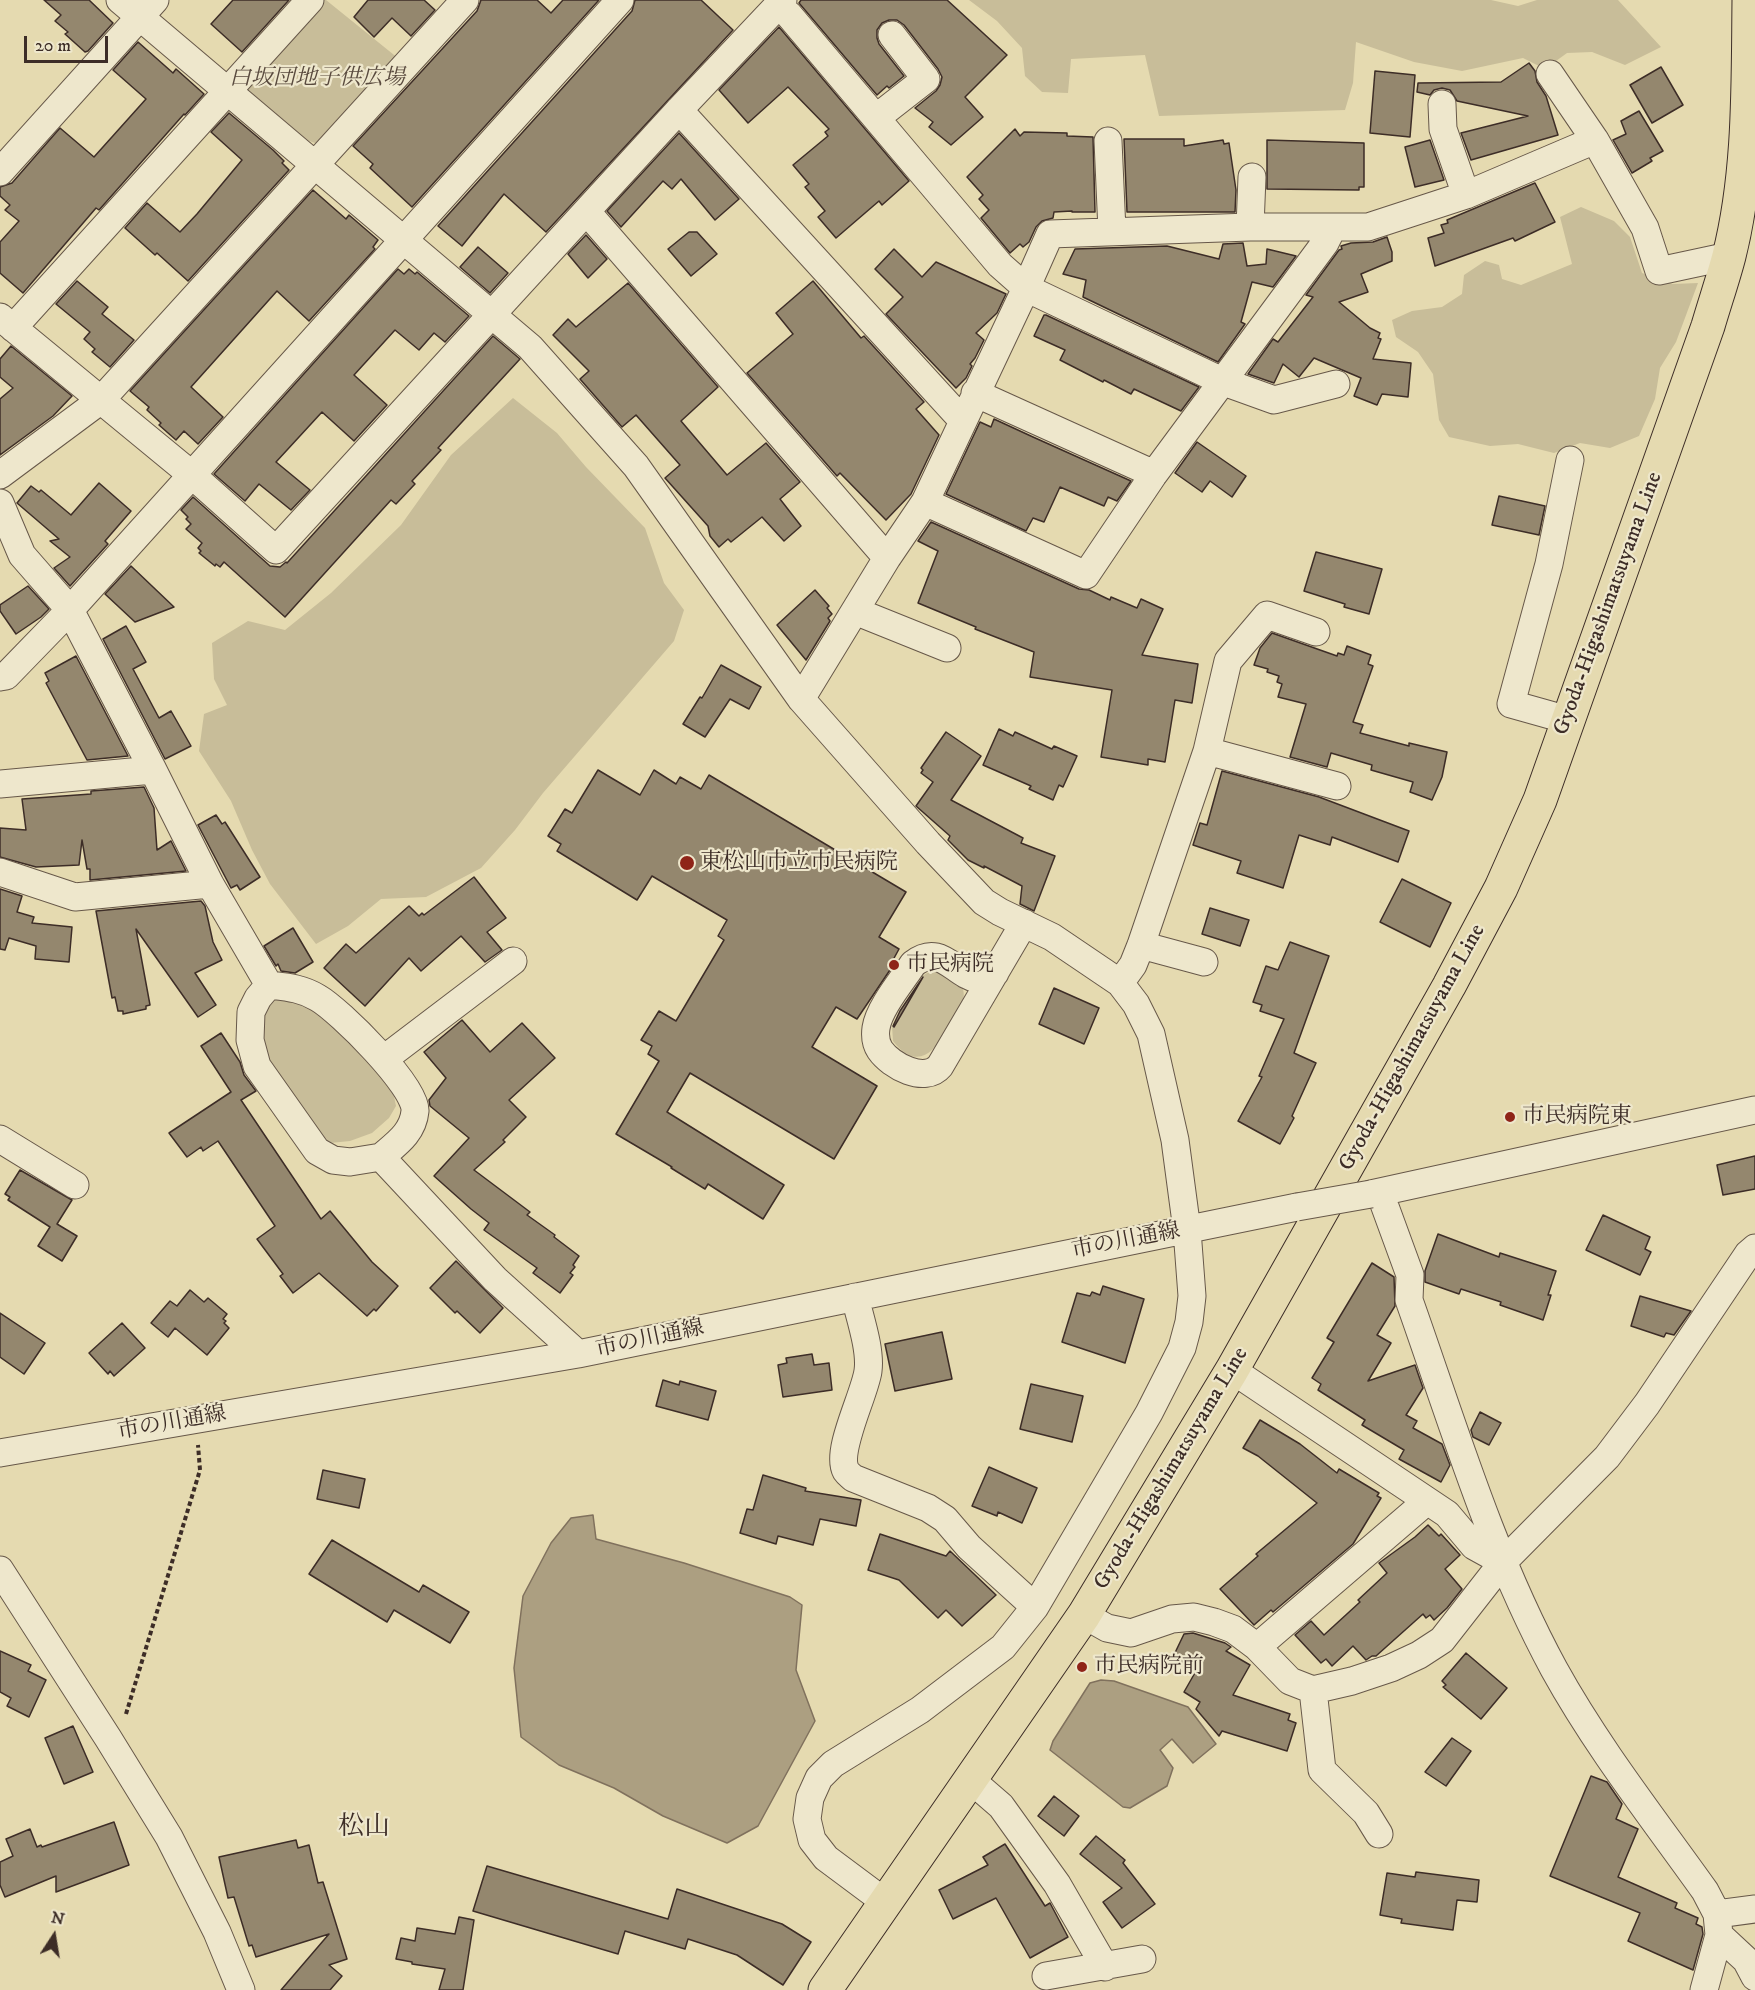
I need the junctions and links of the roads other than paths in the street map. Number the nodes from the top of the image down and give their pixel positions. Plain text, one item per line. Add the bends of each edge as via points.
1 (310, 0) edge
2 (465, 0) edge
3 (620, 0) edge
4 (1749, 0) edge
5 (780, 3) edge
6 (139, 6) edge
7 (892, 36) dead end
8 (1550, 75) dead end
9 (228, 91) junction
10 (1442, 105) dead end
11 (679, 110) junction
12 (876, 118) junction
13 (1595, 140) junction
14 (1108, 141) dead end
15 (316, 164) junction
16 (0, 172) edge
17 (1252, 177) dead end
18 (1466, 195) junction
19 (587, 213) junction
20 (1250, 227) junction
21 (1333, 227) junction
22 (1112, 231) junction
23 (404, 240) junction
24 (1729, 256) junction
25 (1026, 288) junction
26 (493, 315) junction
27 (6, 323) edge
28 (1224, 382) junction
29 (1336, 384) dead end
30 (975, 393) junction
31 (101, 400) junction
32 (963, 421) junction
33 (1570, 460) dead end
34 (1154, 474) junction
35 (0, 475) edge
36 (192, 475) junction
37 (924, 502) junction
38 (0, 503) edge
39 (887, 558) junction
40 (69, 610) junction
41 (855, 611) junction
42 (1316, 632) dead end
43 (947, 648) dead end
44 (0, 677) edge
45 (801, 699) junction
46 (1568, 720) junction
47 (1207, 751) junction
48 (153, 770) junction
49 (0, 784) edge
50 (1337, 786) dead end
51 (0, 872) edge
52 (210, 884) junction
53 (1024, 923) junction
54 (1141, 945) junction
55 (513, 961) dead end
56 (1204, 962) dead end
57 (995, 973) junction
58 (1120, 983) junction
59 (269, 985) junction
60 (384, 1059) junction
61 (1755, 1110) edge
62 (0, 1139) edge
63 (381, 1157) junction
64 (75, 1185) dead end
65 (1375, 1193) junction
66 (1187, 1230) junction
67 (1755, 1248) edge
68 (855, 1297) junction
69 (578, 1354) junction
70 (1232, 1370) junction
71 (0, 1453) edge
72 (1427, 1501) junction
73 (1503, 1562) junction
74 (0, 1570) edge
75 (1035, 1607) junction
76 (1084, 1615) junction
77 (1257, 1647) junction
78 (1313, 1689) junction
79 (971, 1780) junction
80 (1379, 1834) dead end
81 (885, 1902) junction
82 (1755, 1910) edge
83 (1718, 1924) junction
84 (1142, 1959) dead end
85 (1105, 1967) junction
86 (1046, 1976) dead end
87 (1755, 1977) edge
88 (241, 1990) edge
89 (825, 1990) edge
90 (1704, 1990) edge

1 - 9 street
2 - 15 street
3 - 23 street
4 - 24 main road, Gyoda-Higashimatsuyama Line via 1745,154
5 - 11 street
5 - 12 street
6 - 9 street
6 - 16 street
7 - 12 street via 926,79
8 - 13 street
9 - 15 street
9 - 27 street
10 - 18 street via 1443,129
11 - 19 street
11 - 32 street
12 - 25 street via 1000,265
13 - 18 street
13 - 24 street via 1645,228 1659,272
14 - 22 street
15 - 23 street
15 - 31 street
17 - 20 street
18 - 21 street via 1368,227
19 - 26 street
19 - 39 street
20 - 21 street
20 - 22 street
21 - 28 street
22 - 25 street via 1050,234
23 - 26 street
23 - 36 street
24 - 46 main road, Gyoda-Higashimatsuyama Line via 1708,326
25 - 28 street
25 - 30 street
26 - 36 street via 276,550
26 - 45 street via 530,347 636,466
27 - 31 street
28 - 29 street via 1274,400
28 - 34 street
30 - 32 street
30 - 34 street
31 - 35 street
31 - 36 street
32 - 37 street
33 - 46 street via 1549,564 1511,704
34 - 37 street via 1086,575
36 - 40 street
37 - 39 street
38 - 40 street via 22,555
39 - 41 street
40 - 44 street via 6,676
40 - 48 street
41 - 43 street
41 - 45 street
42 - 47 street via 1267,615 1228,661
45 - 53 street via 984,902
46 - 70 main road, Gyoda-Higashimatsuyama Line via 1540,800 1501,888
47 - 50 street
47 - 54 street
48 - 49 street
48 - 52 street
51 - 52 street via 75,897
52 - 59 street
53 - 57 street
53 - 58 street
54 - 56 street
54 - 58 street
55 - 60 street
57 - 57 street via 938,1069 925,1073 909,1071 879,1048 876,1032 881,1015 918,960 940,958 976,979
58 - 66 street via 1151,1034 1175,1140
59 - 60 street via 300,989 318,998
59 - 63 street via 251,1012 250,1040 257,1066 317,1151 333,1160 350,1162
60 - 63 street via 415,1107 406,1136
61 - 65 street
62 - 64 street
63 - 69 street via 495,1279
65 - 66 street, 市の川通線, bridge
65 - 73 street via 1410,1275 1409,1300
66 - 68 street, 市の川通線
66 - 75 street via 1192,1296 1182,1348 1149,1413
67 - 73 street via 1607,1457
68 - 69 street, 市の川通線
68 - 75 street via 869,1369 847,1440 846,1471 853,1478 928,1508 945,1520
69 - 71 street, 市の川通線
70 - 72 street
70 - 76 main road, Gyoda-Higashimatsuyama Line
72 - 73 street via 1447,1514 1474,1546
72 - 77 street
73 - 78 street via 1442,1640 1391,1668
73 - 83 street via 1554,1668 1598,1742 1705,1891
74 - 88 street via 169,1837 195,1885
75 - 81 street via 1003,1647 920,1710 833,1764 819,1779 810,1798 807,1819 812,1840 826,1858
76 - 77 street via 1107,1628 1131,1633 1172,1619 1194,1617 1233,1629
76 - 79 main road, Gyoda-Higashimatsuyama Line
77 - 78 street via 1290,1681
78 - 80 street via 1322,1770 1366,1813
79 - 81 main road, Gyoda-Higashimatsuyama Line
79 - 85 street via 1001,1806 1057,1884
81 - 89 main road, Gyoda-Higashimatsuyama Line
82 - 83 street
83 - 87 street
83 - 90 street
84 - 85 street
85 - 86 street

